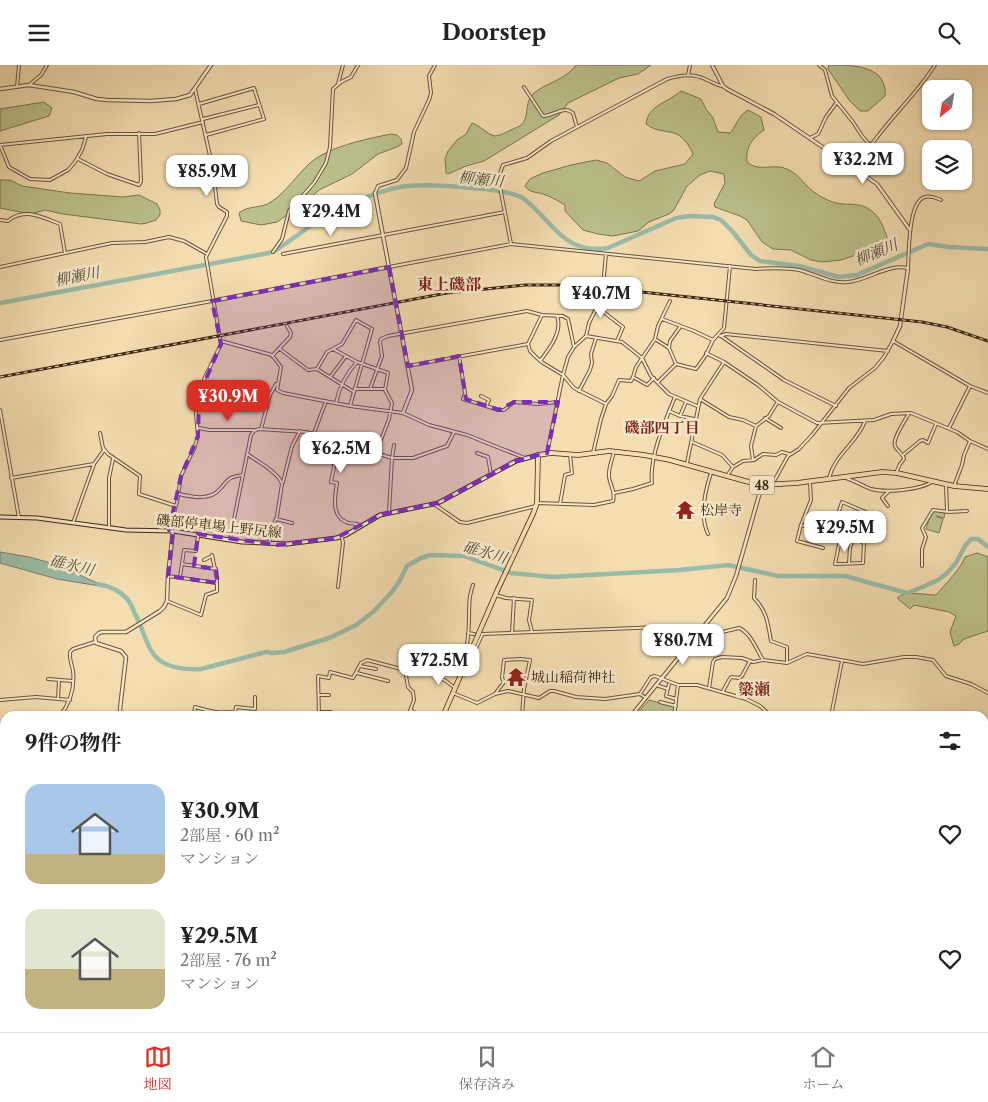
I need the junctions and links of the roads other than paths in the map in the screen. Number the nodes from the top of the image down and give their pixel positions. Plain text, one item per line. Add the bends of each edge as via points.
1 (19, 65) edge
2 (47, 65) edge
3 (211, 65) edge
4 (343, 65) edge
5 (358, 65) edge
6 (435, 65) edge
7 (690, 65) edge
8 (712, 65) edge
9 (819, 65) edge
10 (929, 65) edge
11 (934, 66) edge
12 (688, 75) junction
13 (338, 84) junction
14 (29, 85) junction
15 (723, 86) junction
16 (16, 87) junction
17 (524, 87) dead end
18 (0, 89) edge
19 (195, 89) junction
20 (837, 102) junction
21 (199, 104) junction
22 (260, 105) junction
23 (203, 121) junction
24 (577, 127) junction
25 (139, 133) junction
26 (86, 135) junction
27 (206, 135) junction
28 (810, 138) junction
29 (0, 145) edge
30 (871, 146) junction
31 (78, 159) junction
32 (856, 169) junction
33 (375, 193) joint
34 (941, 200) dead end
35 (505, 212) junction
36 (0, 220) edge
37 (910, 230) junction
38 (384, 235) junction
39 (511, 244) junction
40 (273, 252) dead end
41 (65, 253) junction
42 (207, 254) junction
43 (606, 254) junction
44 (282, 255) dead end
45 (730, 266) junction
46 (0, 267) edge
47 (389, 267) junction
48 (908, 268) junction
49 (212, 301) junction
50 (670, 301) dead end
51 (597, 307) junction
52 (542, 315) junction
53 (557, 315) junction
54 (661, 319) junction
55 (287, 326) dead end
56 (680, 327) junction
57 (402, 334) junction
58 (720, 334) junction
59 (586, 335) junction
60 (596, 339) junction
61 (655, 339) junction
62 (0, 340) edge
63 (713, 340) junction
64 (220, 341) junction
65 (616, 341) junction
66 (893, 341) junction
67 (528, 344) junction
68 (574, 347) junction
69 (669, 348) junction
70 (280, 349) junction
71 (332, 349) junction
72 (888, 351) junction
73 (706, 353) junction
74 (272, 356) junction
75 (346, 356) junction
76 (459, 356) junction
77 (642, 358) junction
78 (540, 361) junction
79 (358, 362) junction
80 (724, 362) junction
81 (362, 364) junction
82 (676, 365) junction
83 (408, 366) junction
84 (317, 369) junction
85 (376, 369) junction
86 (563, 375) junction
87 (330, 377) junction
88 (632, 377) junction
89 (654, 379) junction
90 (658, 382) junction
91 (278, 383) junction
92 (341, 384) junction
93 (202, 385) junction
94 (970, 386) junction
95 (355, 389) junction
96 (370, 389) junction
97 (385, 389) junction
98 (579, 391) junction
99 (354, 392) junction
100 (988, 393) edge
101 (270, 395) junction
102 (481, 396) dead end
103 (676, 397) junction
104 (700, 399) junction
105 (326, 401) junction
106 (687, 401) junction
107 (558, 402) junction
108 (778, 402) junction
109 (336, 403) junction
110 (606, 404) junction
111 (350, 406) junction
112 (486, 406) junction
113 (697, 406) junction
114 (836, 406) junction
115 (0, 410) edge
116 (390, 411) junction
117 (669, 411) junction
118 (403, 413) junction
119 (908, 415) junction
120 (680, 416) junction
121 (765, 418) junction
122 (694, 419) junction
123 (865, 421) junction
124 (822, 424) junction
125 (936, 424) junction
126 (756, 426) junction
127 (198, 427) junction
128 (781, 428) dead end
129 (949, 428) junction
130 (257, 429) junction
131 (261, 429) junction
132 (300, 431) junction
133 (454, 432) junction
134 (100, 433) dead end
135 (314, 433) junction
136 (970, 441) junction
137 (692, 442) junction
138 (394, 445) dead end
139 (988, 449) edge
140 (104, 450) junction
141 (614, 451) junction
142 (247, 453) junction
143 (477, 453) dead end
144 (547, 453) junction
145 (592, 453) junction
146 (538, 455) junction
147 (570, 455) junction
148 (790, 455) junction
149 (903, 455) junction
150 (655, 457) junction
151 (392, 458) junction
152 (525, 458) junction
153 (113, 459) junction
154 (753, 460) junction
155 (94, 464) junction
156 (686, 464) junction
157 (733, 467) junction
158 (712, 472) junction
159 (896, 473) junction
160 (243, 475) junction
161 (491, 475) junction
162 (727, 476) junction
163 (844, 477) junction
164 (11, 478) junction
165 (829, 478) junction
166 (933, 481) junction
167 (810, 482) junction
168 (946, 484) junction
169 (282, 485) junction
170 (762, 485) junction
171 (772, 485) junction
172 (954, 486) junction
173 (988, 489) edge
174 (889, 491) junction
175 (614, 493) junction
176 (178, 494) junction
177 (434, 504) junction
178 (560, 504) junction
179 (536, 505) junction
180 (176, 506) junction
181 (888, 506) dead end
182 (864, 511) junction
183 (947, 511) junction
184 (967, 511) dead end
185 (390, 513) junction
186 (0, 517) edge
187 (19, 518) junction
188 (276, 519) junction
189 (837, 519) junction
190 (73, 523) junction
191 (292, 523) dead end
192 (801, 525) junction
193 (361, 526) junction
194 (858, 527) junction
195 (109, 528) junction
196 (171, 531) junction
197 (832, 532) junction
198 (198, 534) junction
199 (708, 534) dead end
200 (841, 535) junction
201 (341, 537) junction
202 (853, 538) junction
203 (230, 540) junction
204 (864, 543) junction
205 (269, 544) junction
206 (823, 548) dead end
207 (204, 560) dead end
208 (849, 563) junction
209 (182, 564) junction
210 (922, 566) dead end
211 (216, 569) junction
212 (168, 576) junction
213 (180, 577) junction
214 (755, 580) dead end
215 (218, 583) junction
216 (474, 585) dead end
217 (338, 587) dead end
218 (496, 593) junction
219 (514, 598) junction
220 (167, 601) junction
221 (703, 628) junction
222 (532, 632) junction
223 (468, 633) junction
224 (512, 633) junction
225 (474, 634) dead end
226 (95, 642) junction
227 (472, 659) dead end
228 (764, 660) junction
229 (750, 661) junction
230 (842, 661) junction
231 (787, 663) junction
232 (360, 666) junction
233 (376, 669) dead end
234 (424, 669) junction
235 (405, 670) junction
236 (357, 673) junction
237 (48, 679) dead end
238 (662, 679) junction
239 (59, 680) junction
240 (73, 681) junction
241 (388, 681) dead end
242 (669, 684) dead end
243 (656, 685) junction
244 (678, 685) junction
245 (709, 688) junction
246 (668, 689) junction
247 (454, 690) junction
248 (723, 691) junction
249 (640, 693) junction
250 (988, 693) edge
251 (494, 694) junction
252 (318, 695) junction
253 (329, 695) dead end
254 (524, 695) junction
255 (255, 697) dead end
256 (58, 698) junction
257 (646, 698) junction
258 (676, 699) junction
259 (0, 700) edge
260 (70, 700) junction
261 (660, 702) dead end
262 (676, 706) junction
263 (412, 710) edge
264 (63, 711) edge
265 (120, 711) edge
266 (195, 711) edge
267 (210, 711) edge
268 (235, 711) edge
269 (319, 711) edge
270 (445, 711) edge
271 (522, 711) edge
272 (635, 711) edge
273 (675, 711) edge
274 (766, 711) edge
275 (832, 711) edge

1 - 16 street
2 - 14 street
3 - 19 street
4 - 13 street
5 - 13 street via 350,77
6 - 33 street via 429,76 429,100 414,132 406,168 397,180 378,186
7 - 12 street
8 - 15 street
9 - 20 street via 825,70
10 - 11 street
11 - 30 street via 922,86
12 - 15 street
12 - 24 street via 667,79
13 - 40 street via 332,92 330,147 326,163 290,211 282,239
14 - 16 street
14 - 19 street via 107,100 176,99 190,95
15 - 28 street
16 - 18 street
17 - 24 street via 543,116 564,109 573,113
19 - 21 street
20 - 28 street via 818,134
20 - 30 street
21 - 22 street via 254,88
21 - 23 street
22 - 23 street
22 - 27 street via 264,119
23 - 25 street via 154,134
23 - 27 street
24 - 35 street via 527,158 503,165 499,176
25 - 26 street
25 - 31 street via 139,185
26 - 29 street
26 - 31 street
27 - 42 street via 214,169 217,204 227,216
28 - 32 street
29 - 31 street via 9,167 30,179 50,181
30 - 32 street
32 - 37 street via 882,190
33 - 38 street
34 - 37 street via 921,199
35 - 38 street
35 - 39 street
36 - 41 street via 8,221 16,215 28,213 60,223
37 - 48 street
38 - 44 street
38 - 47 street
39 - 43 street
39 - 47 street
41 - 42 street via 112,243 169,237
41 - 46 street
42 - 49 street
43 - 45 street
43 - 51 street via 604,288
45 - 48 street via 798,270 841,283 860,280 888,269
45 - 58 street via 724,328
47 - 49 street
47 - 57 street
48 - 66 street via 900,326
49 - 62 street
49 - 64 street
50 - 54 street
51 - 59 street
51 - 65 street via 623,327
52 - 53 street
52 - 57 street via 527,311
52 - 67 street
53 - 68 street via 568,319
53 - 78 street via 559,322 554,339
54 - 56 street
54 - 61 street
55 - 70 street via 290,337
56 - 63 street
56 - 69 street
57 - 83 street
57 - 85 street via 381,339 382,356
58 - 63 street
58 - 72 street
58 - 114 street via 784,380
59 - 60 street
59 - 68 street
60 - 65 street
60 - 98 street via 590,370
61 - 69 street
61 - 77 street
63 - 73 street
64 - 74 street
64 - 93 street
65 - 77 street
66 - 72 street
66 - 94 street
67 - 76 street
67 - 78 street
68 - 86 street
69 - 82 street
70 - 74 street
70 - 84 street via 308,370
71 - 75 street
71 - 81 street via 342,344 356,319 372,329
71 - 84 street
72 - 114 street via 875,368 849,388
73 - 80 street
73 - 82 street via 696,369
74 - 91 street via 281,367
75 - 79 street
75 - 87 street
76 - 83 street
76 - 112 street via 465,393 463,399
77 - 88 street
77 - 89 street
78 - 86 street
79 - 81 street
79 - 92 street
80 - 104 street
80 - 108 street
81 - 85 street
81 - 95 street
82 - 90 street
83 - 118 street via 412,390
84 - 87 street
85 - 96 street
85 - 97 street via 388,373
86 - 98 street
86 - 107 street
87 - 92 street
88 - 89 street via 648,385
88 - 110 street via 631,381 619,380
89 - 90 street
90 - 103 street
91 - 101 street
91 - 105 street via 277,389 283,393
92 - 99 street
92 - 109 street
93 - 101 street via 223,393 231,383
93 - 127 street via 196,414
94 - 100 street
94 - 129 street
95 - 96 street
95 - 99 street
96 - 97 street
97 - 116 street via 392,403
98 - 110 street
99 - 111 street
101 - 131 street
102 - 112 street via 489,400
103 - 106 street
103 - 117 street
104 - 113 street
104 - 126 street via 730,417
105 - 109 street
105 - 135 street
106 - 113 street
106 - 120 street
107 - 112 street via 514,402 499,411
107 - 144 street
108 - 121 street
108 - 124 street
109 - 111 street
110 - 145 street
111 - 116 street
113 - 122 street
114 - 124 street
115 - 164 street
116 - 118 street
116 - 151 street via 376,453
117 - 120 street
117 - 150 street
118 - 133 street
119 - 123 street
119 - 125 street via 911,413
119 - 149 street via 894,443
120 - 122 street
121 - 126 street
121 - 128 street
122 - 137 street
123 - 124 street
123 - 165 street via 841,453
124 - 148 street
125 - 129 street
125 - 149 street via 928,443 920,441
126 - 154 street via 751,446
127 - 130 street via 209,430
127 - 176 street via 198,436 179,482
129 - 136 street
130 - 131 street
130 - 142 street via 251,435
131 - 132 street
132 - 135 street
132 - 169 street via 292,446
133 - 151 street via 442,449 413,458
133 - 152 street
134 - 140 street
135 - 193 street via 322,437 319,447 334,458 331,481 337,483 335,508 338,517
136 - 139 street
136 - 172 street
137 - 156 street
137 - 157 street via 722,455
138 - 151 street
140 - 153 street
140 - 155 street
141 - 145 main road, 48
141 - 150 main road, 48
141 - 175 street via 609,479
142 - 160 street
142 - 169 street
143 - 161 street via 488,457
144 - 146 main road, 48
144 - 147 main road, 48
145 - 147 main road, 48
146 - 152 main road, 磯部停車場上野尻線
146 - 179 main road
147 - 178 street via 572,473 565,475
148 - 154 street via 782,452 763,454
148 - 171 street
149 - 159 street
150 - 156 main road, 48
150 - 175 street via 650,469 652,483
151 - 185 street
152 - 161 main road, 磯部停車場上野尻線
153 - 180 street via 140,476 139,494
153 - 195 street via 109,478
154 - 157 street via 742,461
155 - 164 street
155 - 190 street
156 - 158 main road, 48
157 - 162 street
158 - 162 main road, 48
158 - 199 street via 704,498 703,519
159 - 163 main road, 48
159 - 166 main road, 48
160 - 176 street via 229,478 220,490 208,496
160 - 203 street
161 - 177 main road, 磯部停車場上野尻線
162 - 170 main road, 48
163 - 165 main road, 48
163 - 174 street via 871,489
164 - 187 street
165 - 167 main road, 48
166 - 168 main road, 48
166 - 174 street via 920,487
167 - 171 main road, 48
167 - 192 street via 811,500
168 - 172 main road, 48
168 - 183 street
169 - 188 street
170 - 171 main road, 48
170 - 221 street via 732,588
172 - 173 main road, 48
174 - 181 street via 882,499
175 - 178 street via 613,501
176 - 180 street
177 - 179 street via 460,522 467,523
177 - 185 main road, 磯部停車場上野尻線
178 - 179 street
179 - 218 main road
180 - 196 street
182 - 189 street via 842,501
182 - 194 street
182 - 204 street via 875,516
183 - 184 street
183 - 210 street via 934,509 922,528 926,537
185 - 193 main road, 磯部停車場上野尻線
186 - 187 main road, 磯部停車場上野尻線
187 - 190 main road, 磯部停車場上野尻線
188 - 191 street
188 - 205 street
189 - 194 street
189 - 197 street
190 - 195 main road, 磯部停車場上野尻線
192 - 197 street
192 - 206 street via 797,541
193 - 201 main road, 磯部停車場上野尻線
194 - 202 street
195 - 196 main road, 磯部停車場上野尻線
196 - 198 main road, 磯部停車場上野尻線
196 - 212 street
197 - 200 street
198 - 203 main road, 磯部停車場上野尻線
198 - 209 street via 196,551 184,550
200 - 202 street
200 - 208 street via 835,563
201 - 205 main road, 磯部停車場上野尻線
201 - 217 street
202 - 204 street
202 - 208 street
203 - 205 main road, 磯部停車場上野尻線
204 - 208 street via 863,563
207 - 211 street via 212,556
209 - 211 street
209 - 213 street
211 - 215 street
212 - 213 street
212 - 220 street
213 - 215 street
214 - 231 street via 754,598 768,619 771,641 787,647
215 - 220 street via 217,591 206,595 201,615
216 - 223 street via 470,596
218 - 219 street
218 - 247 main road
219 - 222 street via 532,600 528,620
219 - 224 street
220 - 226 street via 160,611 133,630 99,633
221 - 222 street
221 - 228 street via 718,633 743,629
221 - 238 street
222 - 224 street
223 - 225 street
223 - 234 street via 465,656 459,664 449,669 441,670 429,665
224 - 227 street via 482,634
226 - 240 street via 71,650
226 - 265 street via 121,651 126,657
228 - 229 street
228 - 231 street
229 - 245 street via 742,657 715,659
229 - 248 street via 742,676 728,680
230 - 231 street via 807,654
230 - 250 street via 863,664 904,657 927,659 937,664 946,676
230 - 275 street
232 - 233 street
232 - 235 street via 366,660
232 - 236 street
234 - 235 street
234 - 247 street via 446,681
235 - 263 street via 408,687 413,692
236 - 241 street
236 - 252 street via 353,678 330,672 329,678 318,677
237 - 239 street
238 - 243 street
238 - 244 street
238 - 249 street via 651,677
239 - 240 street
239 - 256 street
240 - 260 street
242 - 246 street
243 - 246 street
243 - 257 street
244 - 245 street
244 - 258 street
245 - 248 street
246 - 258 street via 666,696
247 - 251 street via 477,703
247 - 270 main road
248 - 274 street via 746,699
249 - 254 street via 604,699 554,691 542,698
249 - 257 street
251 - 254 street via 511,691
251 - 254 street via 504,681 504,660 520,659 530,660
252 - 253 street
252 - 269 street
254 - 271 street
255 - 268 street via 255,709 236,707
256 - 259 street
256 - 260 street
257 - 272 street
258 - 262 street
260 - 264 street
261 - 262 street
262 - 273 street
266 - 267 street via 195,707

